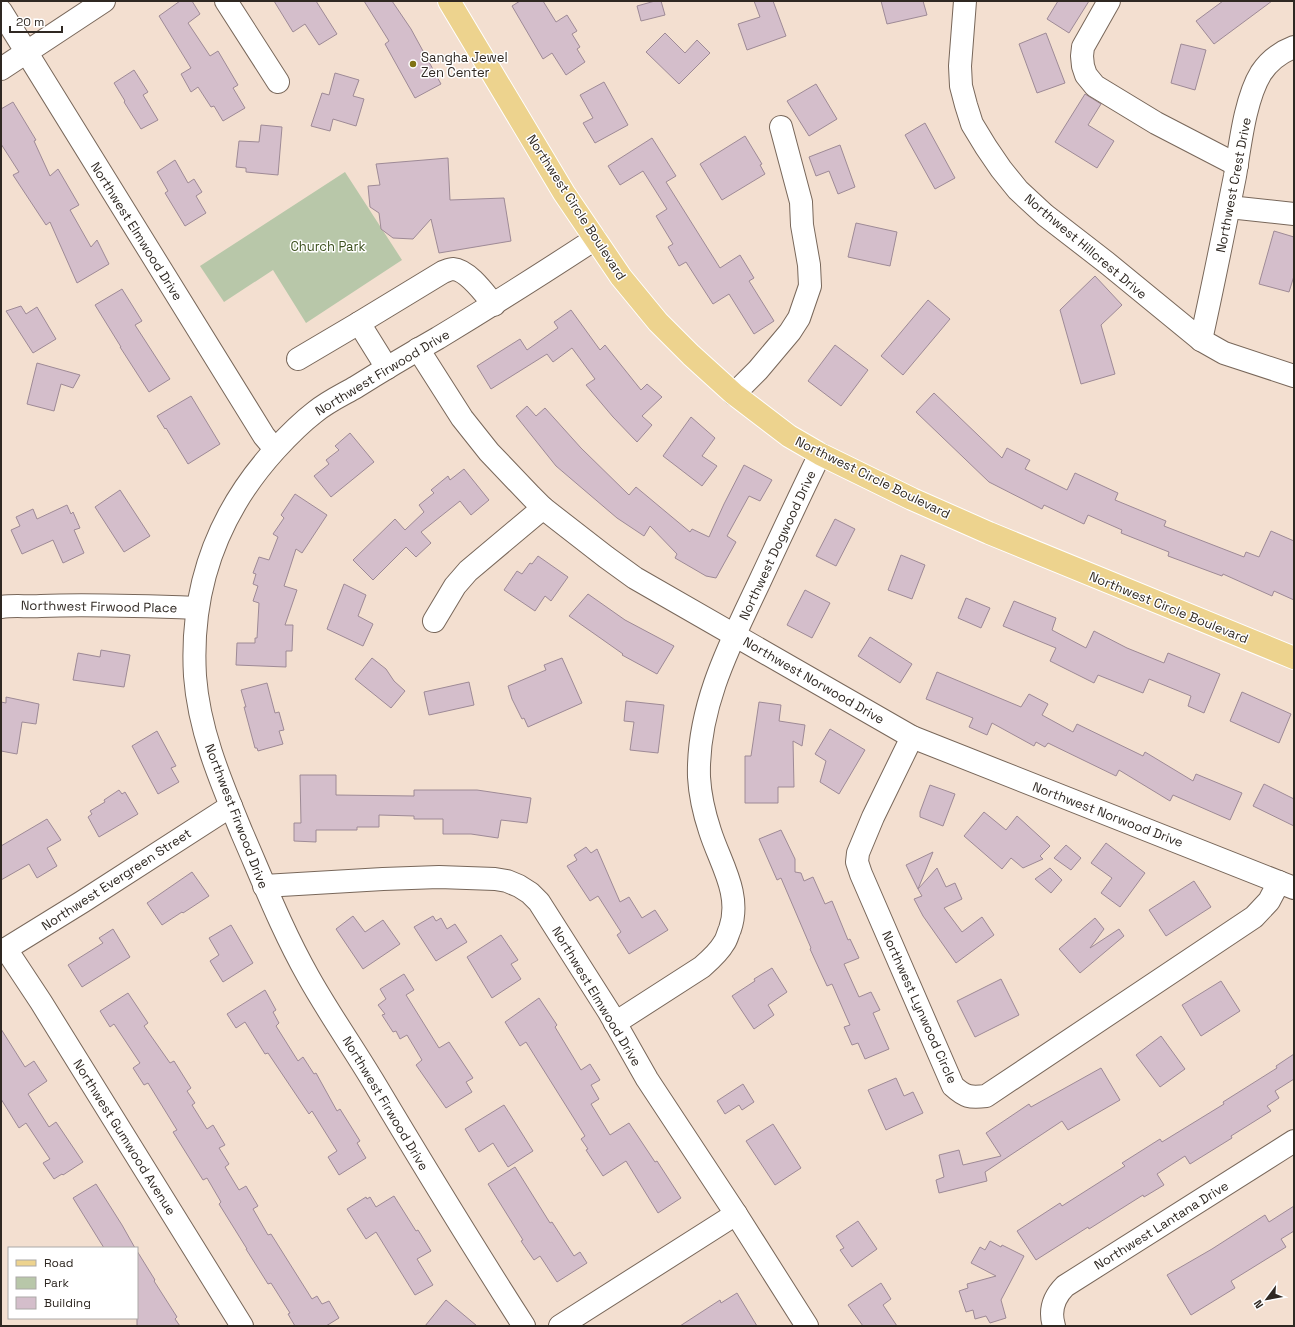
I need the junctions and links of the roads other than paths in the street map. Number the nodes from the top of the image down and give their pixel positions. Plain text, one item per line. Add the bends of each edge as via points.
1 (104, 1) edge
2 (226, 1) edge
3 (449, 1) edge
4 (965, 1) edge
5 (1109, 1) edge
6 (1, 11) edge
7 (1294, 48) edge
8 (26, 52) junction
9 (1, 69) edge
10 (278, 82) dead end
11 (781, 127) dead end
12 (1237, 165) junction
13 (1229, 207) junction
14 (1294, 214) edge
15 (595, 239) junction
16 (494, 305) junction
17 (359, 323) junction
18 (1200, 340) junction
19 (418, 349) junction
20 (298, 359) dead end
21 (387, 368) junction
22 (1294, 376) edge
23 (734, 394) junction
24 (276, 449) junction
25 (820, 454) junction
26 (543, 508) junction
27 (1, 607) edge
28 (197, 608) junction
29 (434, 621) dead end
30 (734, 634) junction
31 (1294, 658) edge
32 (912, 736) junction
33 (231, 806) junction
34 (1287, 885) edge
35 (264, 886) junction
36 (4, 951) edge
37 (615, 1023) junction
38 (1294, 1141) edge
39 (736, 1214) junction
40 (242, 1326) edge
41 (524, 1326) edge
42 (560, 1326) edge
43 (807, 1326) edge
44 (1054, 1326) edge

1 - 8 street
2 - 10 street
3 - 15 main road, Northwest Circle Boulevard via 564,193
4 - 18 street, Northwest Hillcrest Drive via 961,86 972,124 1001,169 1018,190 1045,215 1107,262
5 - 12 street via 1083,47 1083,66 1086,75 1095,86 1156,123
6 - 8 street, Northwest Elmwood Drive
7 - 12 street, Northwest Crest Drive via 1277,57 1261,73 1247,113
8 - 9 street
8 - 24 street, Northwest Elmwood Drive via 264,436
11 - 23 street via 801,202 810,286 799,318 790,332
12 - 13 street, Northwest Crest Drive
13 - 14 street
13 - 18 street, Northwest Crest Drive
15 - 16 street, Northwest Firwood Drive
15 - 23 main road, Northwest Circle Boulevard via 621,277 658,322
16 - 17 street via 464,273 452,269
16 - 19 street, Northwest Firwood Drive
17 - 20 street
17 - 21 street
18 - 22 street, Northwest Hillcrest Drive via 1224,353
19 - 21 street, Northwest Firwood Drive
19 - 26 street, Northwest Norwood Drive via 462,418 489,452
21 - 24 street, Northwest Firwood Drive via 315,411
23 - 25 main road, Northwest Circle Boulevard via 789,436
24 - 28 street, Northwest Firwood Drive via 248,483 215,542
25 - 30 street, Northwest Dogwood Drive
25 - 31 main road, Northwest Circle Boulevard via 989,533
26 - 29 street via 468,571 455,586
26 - 30 street, Northwest Norwood Drive via 635,578
27 - 28 street, Northwest Firwood Place via 125,604
28 - 33 street, Northwest Firwood Drive via 194,642 202,722 214,764
30 - 32 street, Northwest Norwood Drive
30 - 37 street, Northwest Dogwood Drive via 707,707 700,742 699,777 710,830 730,880 734,901 732,922 725,942 702,967
32 - 34 street, Northwest Norwood Drive
32 - 34 street, Northwest Lynwood Circle via 873,817 858,853 857,862 953,1086 962,1094 974,1098 986,1096 1254,917
33 - 35 street, Northwest Firwood Drive
33 - 36 street, Northwest Evergreen Street
35 - 37 street, Northwest Elmwood Drive via 439,877 507,881 530,893 539,902
35 - 41 street, Northwest Firwood Drive via 307,975
36 - 40 street, Northwest Gumwood Avenue via 45,1009
37 - 39 street, Northwest Elmwood Drive via 647,1078
38 - 44 street, Northwest Lantana Drive via 1065,1286 1054,1300
39 - 42 street
39 - 43 street, Northwest Elmwood Drive

